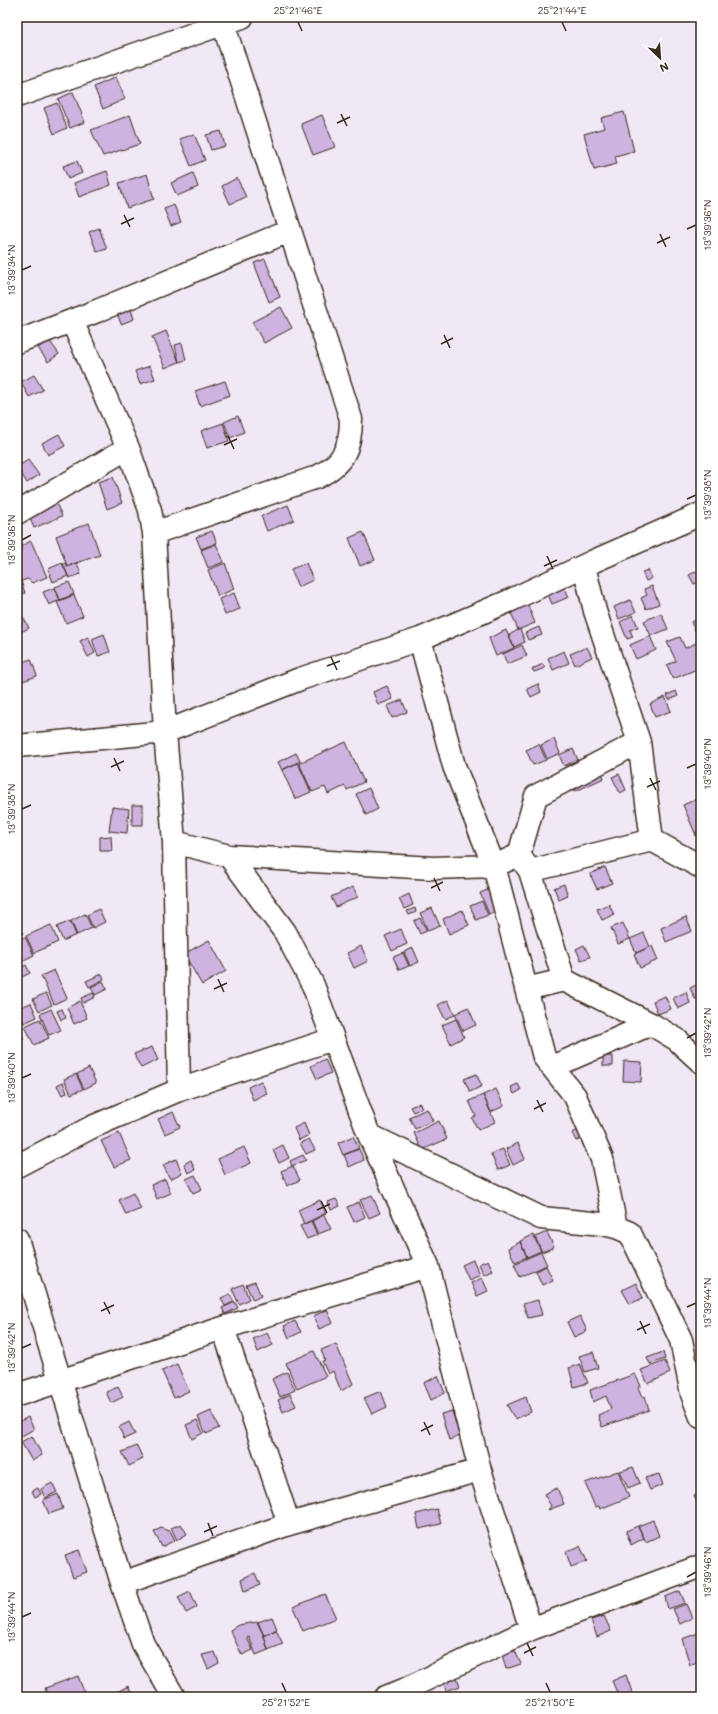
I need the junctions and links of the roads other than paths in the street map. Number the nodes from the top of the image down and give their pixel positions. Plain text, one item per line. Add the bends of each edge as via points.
1 (229, 19) edge
2 (17, 96) edge
3 (289, 230) junction
4 (72, 321) junction
5 (17, 342) edge
6 (128, 448) junction
7 (17, 514) edge
8 (701, 514) edge
9 (154, 533) junction
10 (584, 566) junction
11 (420, 639) junction
12 (165, 732) junction
13 (639, 742) junction
14 (17, 746) edge
15 (652, 840) junction
16 (174, 842) junction
17 (229, 856) junction
18 (524, 863) junction
19 (494, 866) junction
20 (701, 867) edge
21 (564, 980) junction
22 (526, 989) junction
23 (651, 1024) junction
24 (333, 1039) junction
25 (701, 1062) edge
26 (552, 1067) junction
27 (179, 1090) junction
28 (369, 1135) junction
29 (17, 1166) edge
30 (616, 1227) junction
31 (17, 1239) edge
32 (428, 1266) junction
33 (224, 1328) junction
34 (62, 1380) junction
35 (17, 1395) edge
36 (701, 1417) edge
37 (480, 1470) junction
38 (289, 1524) junction
39 (701, 1566) edge
40 (122, 1583) junction
41 (532, 1629) junction
42 (174, 1697) edge
43 (386, 1697) edge

1 - 2 street
1 - 3 street
3 - 4 street
3 - 9 street via 351,419 351,437 346,450 339,462 328,472 317,477
4 - 5 street
4 - 6 street
6 - 7 street
6 - 9 street via 150,510
8 - 10 street
9 - 12 street
10 - 11 street via 509,602
10 - 13 street via 595,611
11 - 12 street via 300,680
11 - 19 street via 454,766
12 - 14 street
12 - 16 street
13 - 15 street
13 - 18 street via 536,796
15 - 18 street
15 - 20 street
16 - 17 street
16 - 27 street
17 - 19 street via 433,868
17 - 24 street via 285,932 313,985
18 - 19 street
18 - 21 street
19 - 22 street
21 - 22 street
21 - 23 street
22 - 26 street via 544,1057
23 - 25 street via 676,1040
23 - 26 street
24 - 27 street
24 - 28 street
26 - 30 street via 575,1096 602,1159
27 - 29 street via 92,1126
28 - 30 street via 541,1218
28 - 32 street
30 - 36 street via 630,1233 681,1340 692,1394
31 - 34 street
32 - 33 street
32 - 37 street
33 - 34 street
33 - 38 street
34 - 35 street
34 - 40 street
37 - 38 street
37 - 41 street
38 - 40 street
39 - 41 street
40 - 42 street via 143,1644
41 - 43 street

